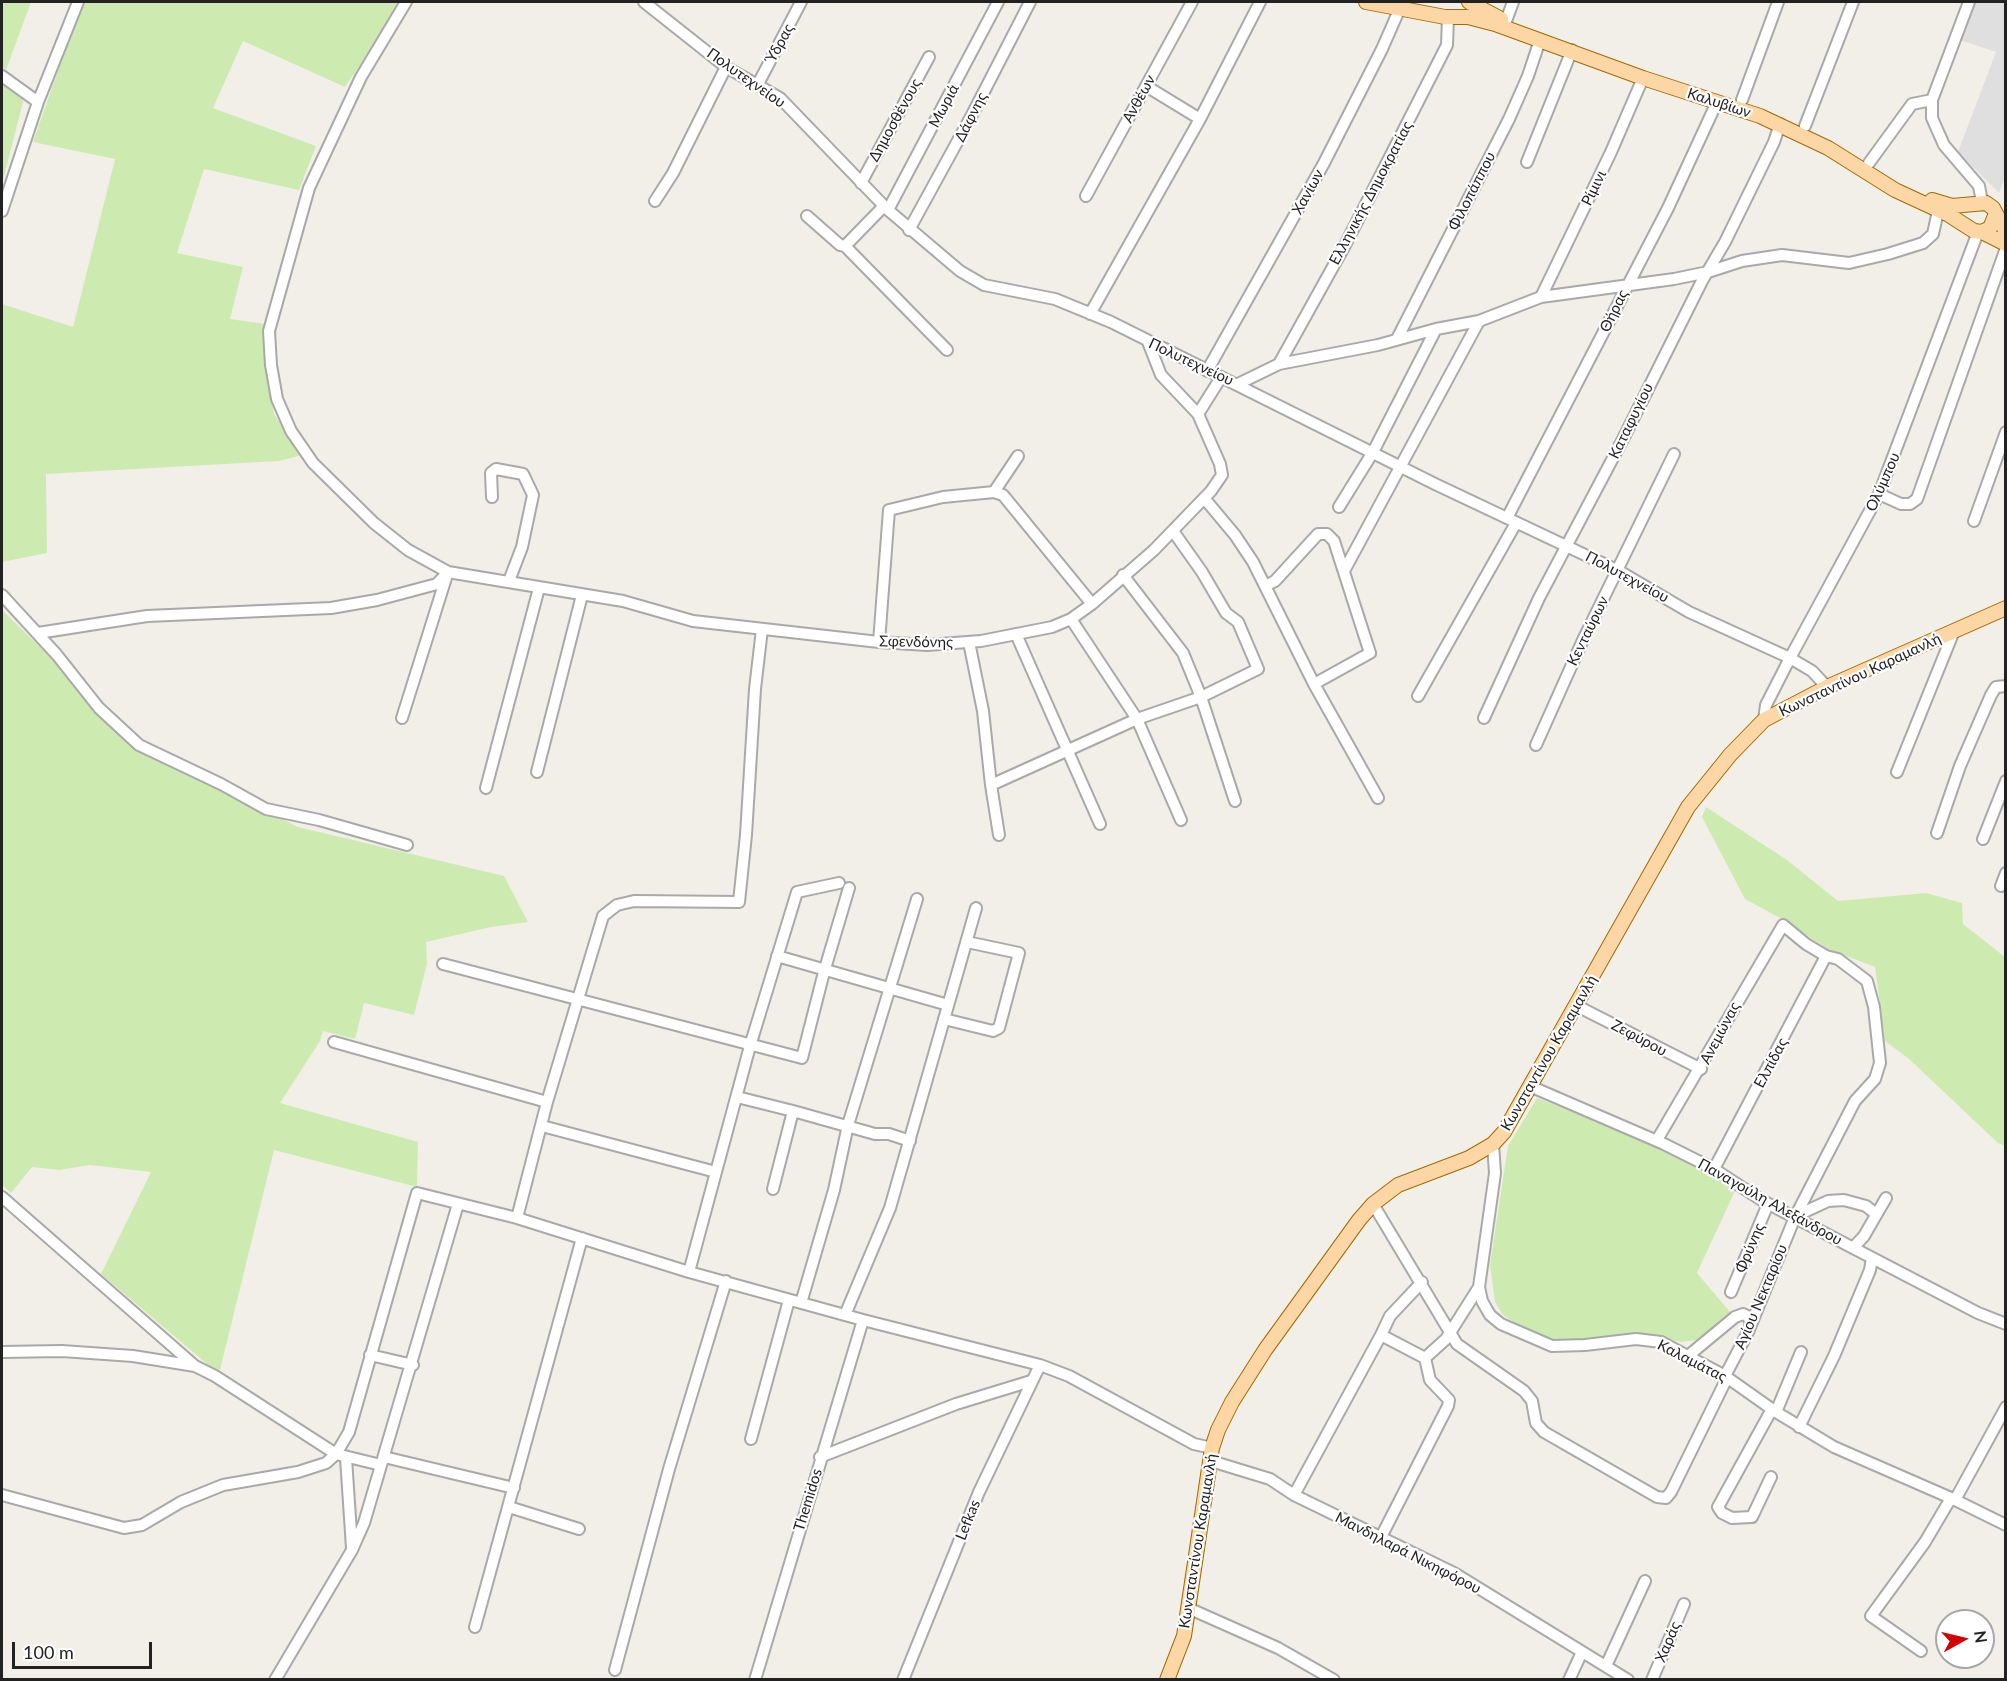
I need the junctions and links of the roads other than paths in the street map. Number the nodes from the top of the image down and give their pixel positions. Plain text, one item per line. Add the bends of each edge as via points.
1 (78, 2) edge
2 (406, 2) edge
3 (644, 2) edge
4 (801, 2) edge
5 (998, 2) edge
6 (1030, 2) edge
7 (1192, 2) edge
8 (1260, 2) edge
9 (1366, 2) edge
10 (1432, 2) edge
11 (1461, 2) edge
12 (1469, 2) edge
13 (1513, 2) edge
14 (1778, 2) edge
15 (1853, 2) edge
16 (1970, 2) edge
17 (1400, 8) junction
18 (1446, 16) junction
19 (1506, 21) junction
20 (1540, 40) junction
21 (1572, 50) junction
22 (929, 57) dead end
23 (726, 67) junction
24 (2, 76) edge
25 (1642, 78) junction
26 (758, 84) junction
27 (1146, 86) junction
28 (1742, 100) junction
29 (1932, 100) junction
30 (38, 102) junction
31 (1717, 102) junction
32 (1200, 119) junction
33 (1780, 124) junction
34 (1805, 126) junction
35 (1527, 162) dead end
36 (1869, 163) junction
37 (861, 183) junction
38 (1086, 196) dead end
39 (655, 201) dead end
40 (1977, 203) junction
41 (886, 208) junction
42 (2, 211) edge
43 (1938, 211) junction
44 (807, 216) dead end
45 (1995, 216) junction
46 (909, 230) junction
47 (1977, 231) junction
48 (2006, 232) edge
49 (845, 246) junction
50 (2006, 246) edge
51 (1708, 272) junction
52 (1627, 286) junction
53 (1541, 297) junction
54 (1090, 314) junction
55 (1479, 321) junction
56 (1436, 329) junction
57 (1397, 339) junction
58 (1148, 342) junction
59 (947, 350) dead end
60 (1279, 364) junction
61 (1207, 371) junction
62 (1220, 379) junction
63 (1238, 384) junction
64 (1198, 414) junction
65 (2006, 432) edge
66 (1372, 452) junction
67 (1674, 454) dead end
68 (1018, 456) dead end
69 (1402, 467) junction
70 (994, 492) junction
71 (1879, 494) junction
72 (492, 497) dead end
73 (1204, 498) junction
74 (1339, 507) dead end
75 (1512, 521) junction
76 (1974, 521) dead end
77 (1173, 531) junction
78 (1567, 546) junction
79 (1619, 571) junction
80 (448, 572) junction
81 (1344, 572) junction
82 (1123, 575) junction
83 (509, 582) junction
84 (1265, 586) junction
85 (539, 588) junction
86 (2, 595) edge
87 (582, 595) junction
88 (1092, 604) junction
89 (2006, 608) edge
90 (1071, 618) junction
91 (762, 628) junction
92 (1954, 631) junction
93 (38, 633) junction
94 (1016, 634) junction
95 (879, 642) junction
96 (969, 642) junction
97 (1790, 658) junction
98 (1314, 684) junction
99 (2006, 686) edge
100 (1827, 687) junction
101 (1418, 696) dead end
102 (1201, 697) junction
103 (402, 718) dead end
104 (1484, 718) dead end
105 (1137, 719) junction
106 (1764, 720) junction
107 (1536, 745) dead end
108 (1066, 752) junction
109 (537, 772) dead end
110 (1897, 772) dead end
111 (2006, 781) edge
112 (991, 785) junction
113 (486, 788) dead end
114 (1378, 798) dead end
115 (1235, 801) dead end
116 (1181, 820) dead end
117 (1100, 824) dead end
118 (1937, 833) dead end
119 (999, 835) dead end
120 (1983, 839) dead end
121 (407, 845) dead end
122 (2006, 873) edge
123 (2001, 886) dead end
124 (917, 900) dead end
125 (976, 908) dead end
126 (1783, 925) joint
127 (967, 942) junction
128 (777, 956) junction
129 (1826, 956) junction
130 (442, 964) dead end
131 (824, 972) junction
132 (889, 989) junction
133 (576, 1001) junction
134 (948, 1005) junction
135 (1577, 1006) junction
136 (944, 1019) junction
137 (334, 1042) dead end
138 (750, 1046) junction
139 (1701, 1069) junction
140 (1532, 1087) junction
141 (737, 1097) junction
142 (547, 1102) junction
143 (792, 1111) junction
144 (848, 1125) junction
145 (542, 1126) junction
146 (1656, 1140) junction
147 (910, 1141) junction
148 (1493, 1144) junction
149 (1714, 1169) junction
150 (716, 1173) junction
151 (773, 1189) dead end
152 (2, 1197) edge
153 (1886, 1198) dead end
154 (458, 1204) junction
155 (1372, 1204) junction
156 (1768, 1204) junction
157 (1876, 1214) junction
158 (1795, 1217) junction
159 (518, 1218) junction
160 (582, 1238) junction
161 (1853, 1248) junction
162 (1872, 1258) junction
163 (689, 1272) junction
164 (726, 1281) junction
165 (1422, 1282) junction
166 (1479, 1287) junction
167 (1731, 1292) dead end
168 (789, 1300) junction
169 (801, 1303) junction
170 (845, 1315) junction
171 (863, 1320) junction
172 (1750, 1322) junction
173 (2006, 1324) edge
174 (1450, 1333) junction
175 (1381, 1335) junction
176 (2, 1352) edge
177 (1801, 1352) dead end
178 (370, 1356) junction
179 (1688, 1356) junction
180 (1425, 1358) junction
181 (413, 1365) junction
182 (1040, 1365) junction
183 (195, 1366) junction
184 (1726, 1377) junction
185 (1031, 1381) junction
186 (2006, 1407) edge
187 (1774, 1410) junction
188 (1799, 1427) junction
189 (751, 1439) dead end
190 (1211, 1454) junction
191 (341, 1456) junction
192 (820, 1457) junction
193 (383, 1461) junction
194 (1771, 1477) dead end
195 (514, 1488) junction
196 (2, 1495) edge
197 (1294, 1495) junction
198 (1953, 1499) junction
199 (509, 1507) junction
200 (2006, 1525) edge
201 (579, 1529) dead end
202 (1382, 1537) junction
203 (352, 1550) junction
204 (1645, 1581) dead end
205 (1684, 1604) dead end
206 (1188, 1608) junction
207 (475, 1627) dead end
208 (1921, 1651) dead end
209 (1582, 1652) junction
210 (1606, 1666) junction
211 (615, 1670) dead end
212 (275, 1680) edge
213 (755, 1680) edge
214 (903, 1680) edge
215 (1167, 1680) edge
216 (1334, 1680) edge
217 (1569, 1680) edge
218 (1628, 1680) edge
219 (1652, 1680) edge

1 - 30 street
2 - 80 street, Σφενδόνης via 361,77 309,188 269,331 271,365 277,399 291,432 313,463 374,523 408,550
3 - 23 street, Πολυτεχνείου
4 - 26 street, Ύδρας
5 - 41 street, Μωριά
6 - 46 street, Δάφνης
7 - 27 street, Ανθέων
8 - 32 street
9 - 17 main road, Καλυβίων
10 - 18 main road via 1433,8
11 - 18 main road via 1458,11
12 - 19 main road, Καλυβίων
13 - 19 street
14 - 28 street
15 - 34 street
16 - 29 street
17 - 18 main road, Καλυβίων
17 - 61 street, Χανίων via 1324,163
18 - 20 main road, Καλυβίων via 1468,17
18 - 60 street, Ελληνικής Δημοκρατίας via 1447,45
19 - 28 main road, Καλυβίων
20 - 21 main road, Καλυβίων
20 - 57 street, Φιλοπάππου via 1509,119
21 - 25 main road, Καλυβίων
21 - 35 street
22 - 37 street, Δημοσθένους
23 - 26 street, Πολυτεχνείου
23 - 39 street
24 - 30 street
25 - 31 main road, Καλυβίων
25 - 53 street, Ρίμινι via 1611,153
26 - 37 street, Πολυτεχνείου via 802,119
27 - 32 street
27 - 38 street, Ανθέων
28 - 34 main road, Καλυβίων
29 - 36 street via 1912,104
29 - 40 street via 1936,132 1978,186
30 - 42 street
31 - 33 main road, Καλυβίων
31 - 52 street, Θήρας
32 - 54 street
33 - 43 main road, Καλυβίων
33 - 51 street, Καταφυγίου via 1750,193
34 - 36 main road, Καλυβίων
36 - 40 main road, Καλυβίων via 1926,198 1952,206
37 - 41 street, Πολυτεχνείου
40 - 45 main road via 1993,208
40 - 47 main road via 1968,207 1965,219
41 - 46 street, Πολυτεχνείου
41 - 49 street, Μωριά
43 - 47 main road, Καλυβίων
43 - 51 street via 1932,234 1923,243 1888,254 1848,263 1782,255 1742,261
44 - 49 street
45 - 47 main road via 1990,228
45 - 48 main road
46 - 54 street, Πολυτεχνείου via 984,285 1055,299
47 - 50 main road, Καλυβίων
47 - 71 street, Ολύμπου
49 - 59 street
50 - 71 street via 1917,499 1901,504
51 - 52 street
51 - 78 street, Καταφυγίου
52 - 53 street
52 - 75 street, Θήρας
53 - 55 street
54 - 58 street, Πολυτεχνείου
55 - 56 street
55 - 69 street
56 - 57 street
56 - 66 street
57 - 60 street
58 - 61 street, Πολυτεχνείου
58 - 64 street via 1161,375
60 - 63 street
61 - 62 street, Πολυτεχνείου
62 - 63 street, Πολυτεχνείου
62 - 64 street
63 - 66 street, Πολυτεχνείου
64 - 73 street, Σφενδόνης via 1212,440 1222,476
65 - 76 street
66 - 69 street, Πολυτεχνείου
66 - 74 street
67 - 79 street, Κενταύρων
68 - 70 street
69 - 75 street, Πολυτεχνείου
69 - 81 street
70 - 88 street via 1003,495
70 - 95 street via 943,497 889,510
71 - 97 street, Ολύμπου
72 - 83 street via 491,473 496,469 523,474 533,495 522,547
73 - 77 street, Σφενδόνης
73 - 84 street via 1235,535
75 - 78 street, Πολυτεχνείου
75 - 101 street, Θήρας
77 - 82 street, Σφενδόνης
77 - 102 street via 1226,613 1238,622 1258,669
78 - 79 street, Πολυτεχνείου
78 - 104 street, Καταφυγίου
79 - 97 street, Πολυτεχνείου via 1689,612
79 - 107 street, Κενταύρων
80 - 83 street, Σφενδόνης
80 - 93 street via 438,584 331,608 147,616
80 - 103 street
81 - 84 street via 1334,541 1327,534 1318,534 1275,581
81 - 98 street via 1370,653
82 - 88 street, Σφενδόνης
82 - 102 street via 1183,653
83 - 85 street, Σφενδόνης
84 - 98 street
85 - 87 street, Σφενδόνης
85 - 113 street
86 - 93 street
87 - 91 street, Σφενδόνης via 623,601 693,621
87 - 109 street
88 - 90 street, Σφενδόνης
89 - 92 main road, Κωνσταντίνου Καραμανλή
90 - 94 street, Σφενδόνης via 1052,627
90 - 105 street
91 - 95 street, Σφενδόνης
91 - 133 street via 739,902 656,899 617,905 603,916
92 - 100 main road, Κωνσταντίνου Καραμανλή
92 - 110 street
93 - 121 street via 99,708 139,745 266,809
94 - 96 street, Σφενδόνης
94 - 108 street
95 - 96 street, Σφενδόνης
96 - 112 street via 983,711
97 - 100 street, Πολυτεχνείου via 1812,671
97 - 106 street, Ολύμπου via 1766,705
98 - 114 street
99 - 118 street via 1996,687 1991,695
100 - 106 main road, Κωνσταντίνου Καραμανλή
102 - 105 street
102 - 115 street
105 - 108 street
105 - 116 street
106 - 135 main road, Κωνσταντίνου Καραμανλή via 1688,807
108 - 112 street
108 - 117 street
111 - 120 street
112 - 119 street
122 - 123 street
124 - 132 street
125 - 127 street
126 - 129 street, Αγίου Νεκταρίου
126 - 139 street, Ανεμώνας
127 - 134 street
127 - 136 street via 1019,953 999,1028 993,1031
128 - 131 street
128 - 131 street via 797,892 844,886
128 - 138 street
129 - 149 street, Ελπίδας
129 - 158 street, Αγίου Νεκταρίου via 1838,959 1867,981 1880,1063 1875,1079 1855,1101
130 - 133 street
131 - 132 street
131 - 138 street via 802,1058
132 - 134 street
132 - 144 street
133 - 138 street
133 - 142 street
134 - 136 street
135 - 139 street, Ζεφύρου
135 - 140 main road, Κωνσταντίνου Καραμανλή
136 - 147 street
137 - 142 street
138 - 141 street
139 - 146 street, Ανεμώνας
140 - 146 street, Παναγούλη Αλεξάνδρου
140 - 148 main road, Κωνσταντίνου Καραμανλή
141 - 143 street
141 - 150 street
142 - 145 street
143 - 144 street
143 - 151 street
144 - 147 street
144 - 169 street via 834,1190
145 - 150 street
145 - 159 street
146 - 149 street, Παναγούλη Αλεξάνδρου
147 - 170 street via 890,1209
148 - 155 main road, Κωνσταντίνου Καραμανλή via 1469,1158 1398,1185
148 - 166 street, Καλαμάτας via 1495,1173
149 - 156 street, Παναγούλη Αλεξάνδρου
150 - 163 street
152 - 183 street
153 - 157 street
154 - 159 street, Μανδηλαρά Νικηφόρου
154 - 178 street, Μανδηλαρά Νικηφόρου via 417,1192
154 - 181 street
155 - 165 street
155 - 190 main road, Κωνσταντίνου Καραμανλή via 1265,1350 1232,1402
156 - 158 street, Παναγούλη Αλεξάνδρου
156 - 167 street, Φρύνης
157 - 158 street via 1866,1206 1844,1200 1819,1204
157 - 161 street
158 - 161 street, Παναγούλη Αλεξάνδρου
158 - 172 street, Αγίου Νεκταρίου
159 - 160 street, Μανδηλαρά Νικηφόρου
160 - 163 street, Μανδηλαρά Νικηφόρου
160 - 195 street
161 - 162 street, Παναγούλη Αλεξάνδρου
162 - 173 street, Παναγούλη Αλεξάνδρου
162 - 188 street via 1834,1356
163 - 164 street, Μανδηλαρά Νικηφόρου
164 - 168 street, Μανδηλαρά Νικηφόρου
164 - 211 street via 669,1469
165 - 174 street
165 - 175 street via 1390,1316
166 - 174 street
166 - 179 street, Καλαμάτας via 1490,1315 1501,1324 1552,1346 1636,1339 1661,1342
168 - 169 street, Μανδηλαρά Νικηφόρου
168 - 189 street
169 - 170 street, Μανδηλαρά Νικηφόρου
170 - 171 street, Μανδηλαρά Νικηφόρου
171 - 182 street, Μανδηλαρά Νικηφόρου
171 - 192 street, Themidos
172 - 179 street via 1743,1314 1735,1317
172 - 184 street, Αγίου Νεκταρίου
174 - 180 street
174 - 184 street, Αγίου Νεκταρίου via 1457,1344 1524,1391 1532,1401 1536,1424 1544,1432 1657,1497 1666,1498
175 - 180 street
175 - 197 street
176 - 183 street via 133,1356
177 - 187 street
178 - 181 street
178 - 191 street
179 - 184 street, Καλαμάτας
180 - 202 street via 1430,1380 1449,1400 1448,1406
181 - 193 street
182 - 185 street, Lefkas
182 - 190 street, Μανδηλαρά Νικηφόρου via 1070,1376
183 - 191 street
184 - 187 street, Καλαμάτας
185 - 192 street via 956,1404
185 - 214 street, Lefkas via 979,1492
186 - 198 street
187 - 188 street, Καλαμάτας
187 - 194 street via 1718,1507 1722,1514 1752,1517
188 - 198 street, Καλαμάτας via 1834,1447
190 - 197 street, Μανδηλαρά Νικηφόρου via 1270,1479
190 - 206 main road, Κωνσταντίνου Καραμανλή
191 - 193 street
191 - 196 street via 298,1472 223,1485 181,1502 142,1525 124,1528
191 - 203 street
192 - 213 street, Themidos
193 - 195 street
193 - 203 street
195 - 199 street
197 - 202 street, Μανδηλαρά Νικηφόρου
198 - 200 street, Καλαμάτας
198 - 208 street via 1871,1616
199 - 201 street
199 - 207 street
202 - 209 street, Μανδηλαρά Νικηφόρου via 1454,1573
203 - 212 street
204 - 210 street
205 - 219 street, Χαράς
206 - 215 main road, Κωνσταντίνου Καραμανλή via 1184,1636
206 - 216 street via 1278,1648
209 - 210 street, Μανδηλαρά Νικηφόρου
209 - 217 street
210 - 218 street, Μανδηλαρά Νικηφόρου

